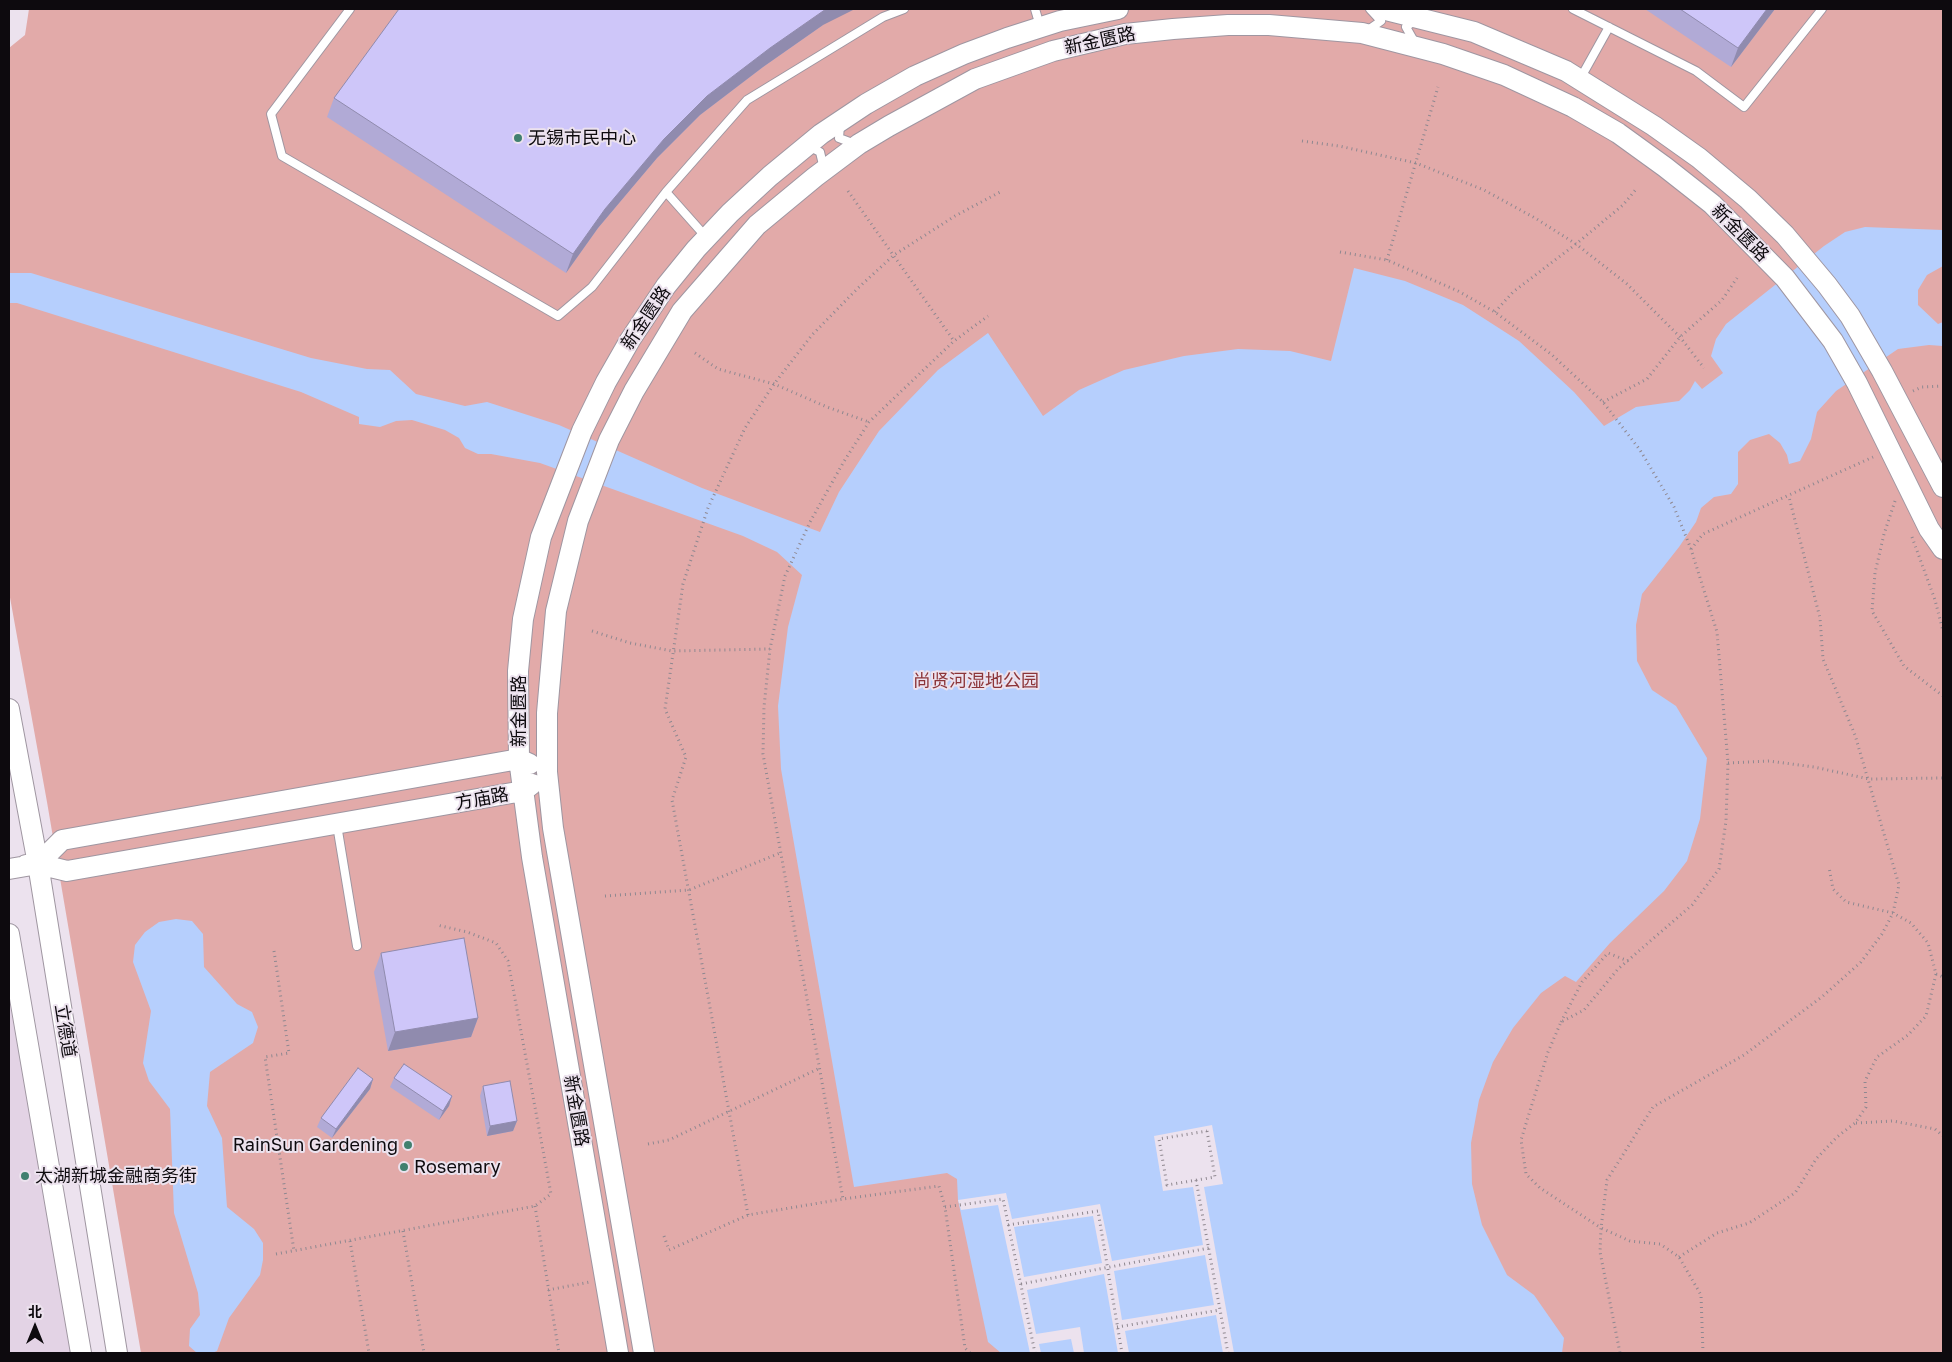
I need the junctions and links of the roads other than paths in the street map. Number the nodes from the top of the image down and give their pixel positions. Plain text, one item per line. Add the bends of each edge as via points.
1 (350, 9) edge
2 (904, 9) edge
3 (1118, 9) edge
4 (1370, 9) edge
5 (1382, 9) edge
6 (1574, 9) edge
7 (1822, 9) edge
8 (1038, 18) edge
9 (1422, 18) junction
10 (1609, 27) junction
11 (1362, 33) junction
12 (1416, 46) junction
13 (1580, 80) junction
14 (842, 120) junction
15 (860, 144) junction
16 (802, 149) junction
17 (824, 171) junction
18 (666, 192) junction
19 (707, 237) junction
20 (1943, 487) edge
21 (1943, 549) edge
22 (9, 709) edge
23 (519, 759) junction
24 (548, 772) junction
25 (523, 792) junction
26 (338, 825) junction
27 (38, 864) junction
28 (9, 868) edge
29 (9, 934) edge
30 (357, 946) dead end
31 (81, 1353) edge
32 (117, 1353) edge
33 (618, 1353) edge
34 (644, 1353) edge

1 - 18 lane via 271,114 282,156 558,316 592,286
2 - 18 lane via 883,17 747,100
3 - 8 street, 新金匮路
4 - 11 lane via 1381,21
5 - 9 street, 新金匮路
6 - 10 lane
7 - 10 lane via 1744,107 1696,71
8 - 14 street, 新金匮路 via 915,76
9 - 12 lane via 1410,22 1406,28
9 - 13 street, 新金匮路 via 1474,32
10 - 13 lane
11 - 12 street, 新金匮路
11 - 15 street, 新金匮路 via 1269,24 1228,24 1125,34 1053,52 975,79
12 - 21 street, 新金匮路 via 1521,82 1573,108 1618,133 1712,204 1763,255 1807,305 1833,341
13 - 20 street, 新金匮路 via 1699,158 1786,235 1839,300 1882,371
14 - 15 lane via 839,138 847,143
14 - 16 street, 新金匮路
15 - 17 street, 新金匮路
16 - 17 lane via 812,148 820,152
16 - 19 street, 新金匮路
17 - 24 street, 新金匮路 via 757,225 682,311 609,440 578,521 556,611 548,695
18 - 19 lane
19 - 23 street, 新金匮路 via 666,286 606,382 582,431 540,537 523,619 518,670
22 - 27 street, 立德道
23 - 24 street
23 - 25 street, 新金匮路
23 - 27 street, 方庙路 via 62,840
24 - 25 street, 方庙路
24 - 34 street, 新金匮路 via 553,828
25 - 26 street, 方庙路
25 - 33 street, 新金匮路
26 - 27 street, 方庙路 via 68,871
26 - 30 lane
27 - 28 street, 方庙路
27 - 32 street, 立德道
29 - 31 street

